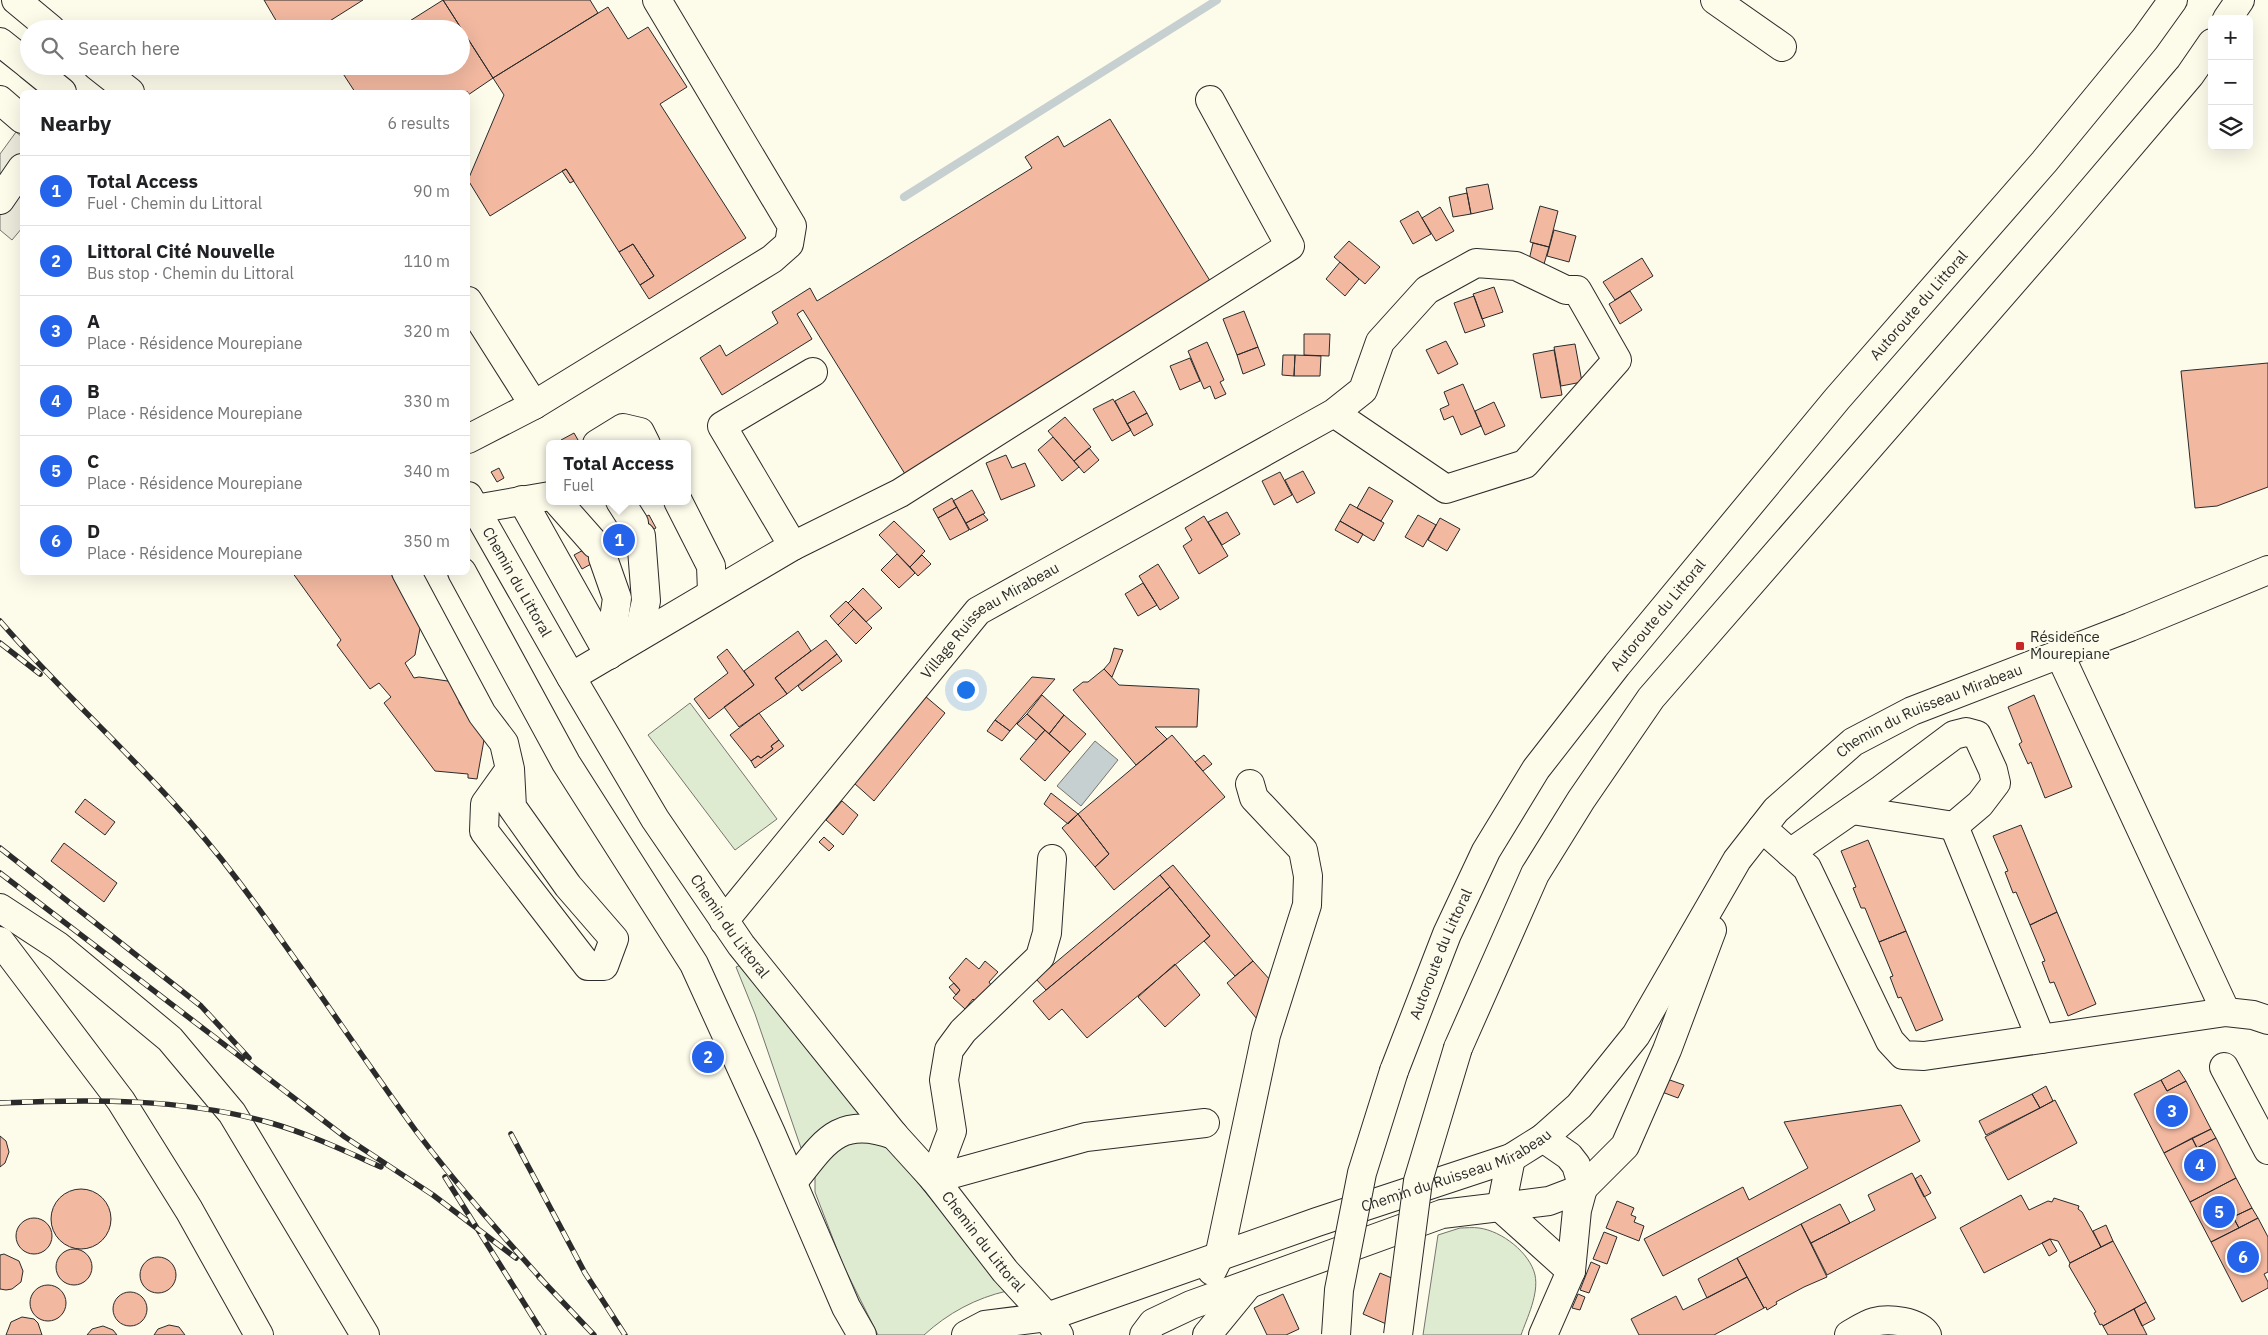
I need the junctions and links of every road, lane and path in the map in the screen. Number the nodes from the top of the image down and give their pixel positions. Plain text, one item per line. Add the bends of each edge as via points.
1 (16, 0) edge
2 (657, 0) edge
3 (1714, 0) edge
4 (2173, 0) edge
5 (2240, 0) edge
6 (2230, 15) edge
7 (40, 20) edge
8 (0, 42) edge
9 (1782, 47) dead end
10 (2208, 49) edge
11 (20, 59) edge
12 (40, 75) edge
13 (108, 75) edge
14 (59, 90) edge
15 (127, 90) edge
16 (0, 100) edge
17 (1210, 100) dead end
18 (20, 117) edge
19 (20, 171) edge
20 (0, 200) edge
21 (470, 304) edge
22 (813, 372) dead end
23 (534, 405) junction
24 (1334, 413) junction
25 (470, 438) edge
26 (604, 440) edge
27 (644, 440) edge
28 (546, 497) edge
29 (522, 500) junction
30 (471, 502) edge
31 (560, 505) edge
32 (680, 505) edge
33 (632, 520) edge
34 (793, 546) junction
35 (2268, 570) edge
36 (408, 575) edge
37 (464, 575) edge
38 (712, 592) junction
39 (638, 637) junction
40 (2059, 653) junction
41 (609, 655) junction
42 (571, 677) junction
43 (510, 769) junction
44 (1250, 784) dead end
45 (1852, 810) junction
46 (1954, 826) junction
47 (1762, 828) junction
48 (1790, 853) junction
49 (1052, 858) dead end
50 (1737, 860) junction
51 (0, 908) edge
52 (724, 921) junction
53 (0, 941) edge
54 (2226, 1012) junction
55 (2268, 1020) edge
56 (2040, 1039) junction
57 (2224, 1067) dead end
58 (1205, 1123) dead end
59 (894, 1135) junction
60 (1543, 1138) junction
61 (2268, 1150) edge
62 (1511, 1158) junction
63 (934, 1180) junction
64 (793, 1182) junction
65 (1583, 1188) junction
66 (1501, 1208) junction
67 (1219, 1257) junction
68 (1571, 1271) junction
69 (1248, 1285) junction
70 (1053, 1326) edge
71 (1149, 1329) edge
72 (259, 1335) edge
73 (365, 1335) edge
74 (862, 1335) edge
75 (966, 1335) edge
76 (1207, 1335) edge
77 (1336, 1335) edge
78 (1398, 1335) edge
79 (1543, 1335) edge
80 (1849, 1335) edge
81 (1927, 1335) edge

1 - 7 main road
2 - 23 main road via 792,226 788,244 772,259
3 - 9 main road
4 - 77 main road, Autoroute du Littoral, bridge via 2044,162 1830,407 1617,665 1536,769 1486,851 1447,934 1394,1071 1362,1173 1339,1290
5 - 6 main road
8 - 11 main road
10 - 78 main road, bridge via 2190,75 2065,222 1650,698 1581,800 1535,874 1458,1048 1418,1181
12 - 14 main road
13 - 15 main road
16 - 18 main road
17 - 34 main road via 1290,246 900,493
19 - 20 main road
21 - 23 main road
22 - 34 main road via 722,426
23 - 25 main road
24 - 24 main road, Village Ruisseau Mirabeau via 1446,490 1525,464 1617,360 1577,290 1566,290 1516,266 1476,263 1427,290 1380,342 1363,390
24 - 52 main road, Village Ruisseau Mirabeau via 978,611
26 - 27 main road via 623,428 640,432
28 - 29 main road
29 - 30 main road
29 - 41 main road
30 - 42 main road, Chemin du Littoral
31 - 41 main road via 599,551 617,598
32 - 38 main road via 711,566
33 - 39 main road via 646,601
34 - 38 main road
35 - 40 main road, Chemin du Ruisseau Mirabeau
36 - 43 main road via 482,714 504,743
37 - 64 main road via 566,763 694,964
38 - 39 main road
39 - 41 main road
40 - 47 main road, Chemin du Ruisseau Mirabeau via 1912,710 1853,742 1776,810
40 - 54 main road
41 - 42 main road
42 - 52 main road, Chemin du Littoral via 655,819
43 - 43 main road via 485,804 484,831 588,966 604,966 614,939 568,886 512,807
44 - 67 main road via 1254,798 1303,850 1308,876 1307,905 1266,1035
45 - 46 main road
45 - 46 main road via 1954,736 1966,732 1977,735 1996,783 1980,804
45 - 48 main road
46 - 56 main road
47 - 48 main road
47 - 50 main road, Chemin du Ruisseau Mirabeau
48 - 56 main road via 1807,868 1890,1041 1903,1055 1924,1056
49 - 63 main road via 1047,933 1040,957 963,1031 949,1050 944,1080 952,1131
50 - 60 main road, Chemin du Ruisseau Mirabeau via 1636,1035 1579,1106
50 - 65 main road, Chemin du Ruisseau Mirabeau via 1667,1050 1625,1146
51 - 73 main road via 58,946 170,1039 232,1114
52 - 59 main road, Chemin du Littoral
53 - 72 main road via 121,1101 189,1210
54 - 55 main road via 2253,1014
54 - 56 main road
57 - 61 main road
58 - 63 main road via 1086,1137
59 - 63 main road, Chemin du Littoral
59 - 64 main road via 874,1128 851,1129 829,1138
60 - 62 main road, Chemin du Ruisseau Mirabeau
60 - 65 main road via 1569,1156 1576,1165
62 - 66 main road
62 - 67 main road, Chemin du Ruisseau Mirabeau
63 - 70 main road, Chemin du Littoral
64 - 74 main road via 846,1307
65 - 66 main road, Chemin du Ruisseau Mirabeau via 1549,1201
65 - 68 main road via 1577,1210
66 - 68 main road
66 - 69 main road, Chemin du Ruisseau Mirabeau via 1442,1214
67 - 70 main road, Chemin du Ruisseau Mirabeau
67 - 71 main road via 1215,1269 1171,1303
68 - 79 main road
69 - 71 main road, Chemin du Ruisseau Mirabeau via 1191,1305
69 - 76 main road
70 - 75 main road, Chemin du Ruisseau Mirabeau via 985,1325
80 - 81 main road via 1874,1322 1893,1321 1911,1323

